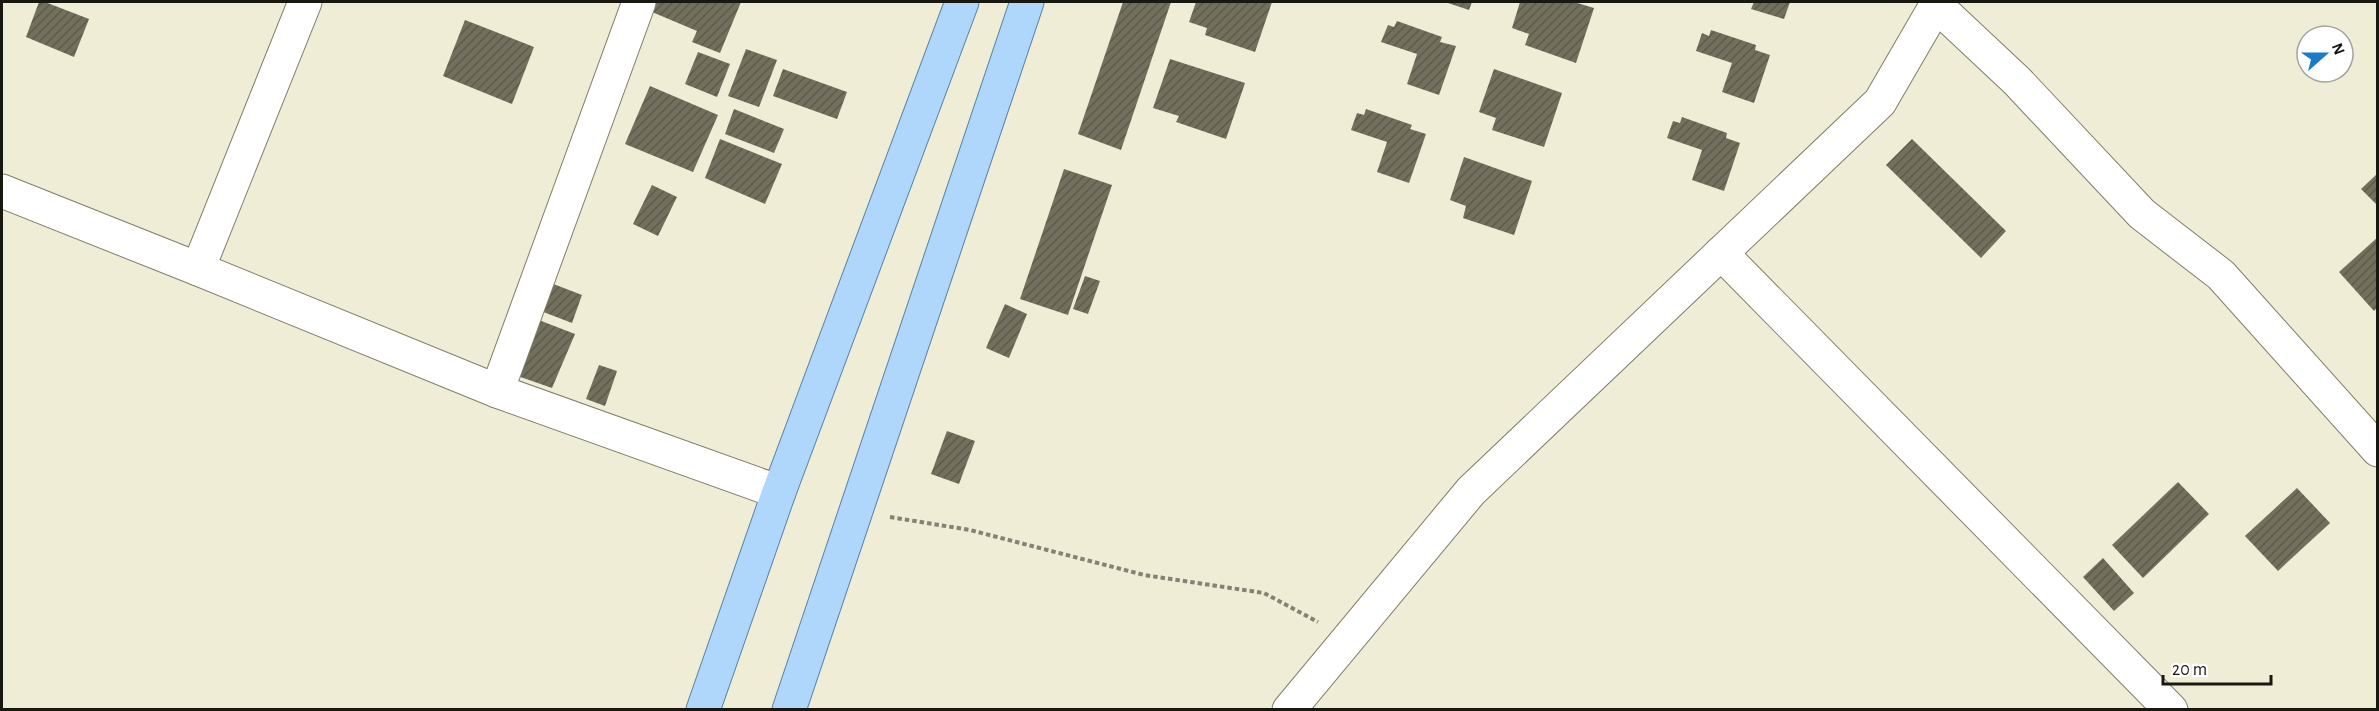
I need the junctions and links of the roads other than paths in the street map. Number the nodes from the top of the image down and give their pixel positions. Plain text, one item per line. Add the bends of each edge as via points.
1 (305, 2) edge
2 (639, 2) edge
3 (962, 2) edge
4 (1027, 2) edge
5 (1937, 4) edge
6 (2, 191) edge
7 (1721, 253) junction
8 (198, 268) junction
9 (497, 391) junction
10 (2378, 450) edge
11 (779, 492) junction
12 (703, 710) edge
13 (789, 710) edge
14 (1289, 710) edge
15 (2171, 710) edge

1 - 8 street
2 - 9 street
3 - 11 main road
4 - 13 main road
5 - 7 street via 1880,102
5 - 10 street via 2017,81 2142,214 2221,275
6 - 8 street
7 - 14 street via 1471,491
7 - 15 street
8 - 9 street
9 - 11 street
11 - 12 main road

